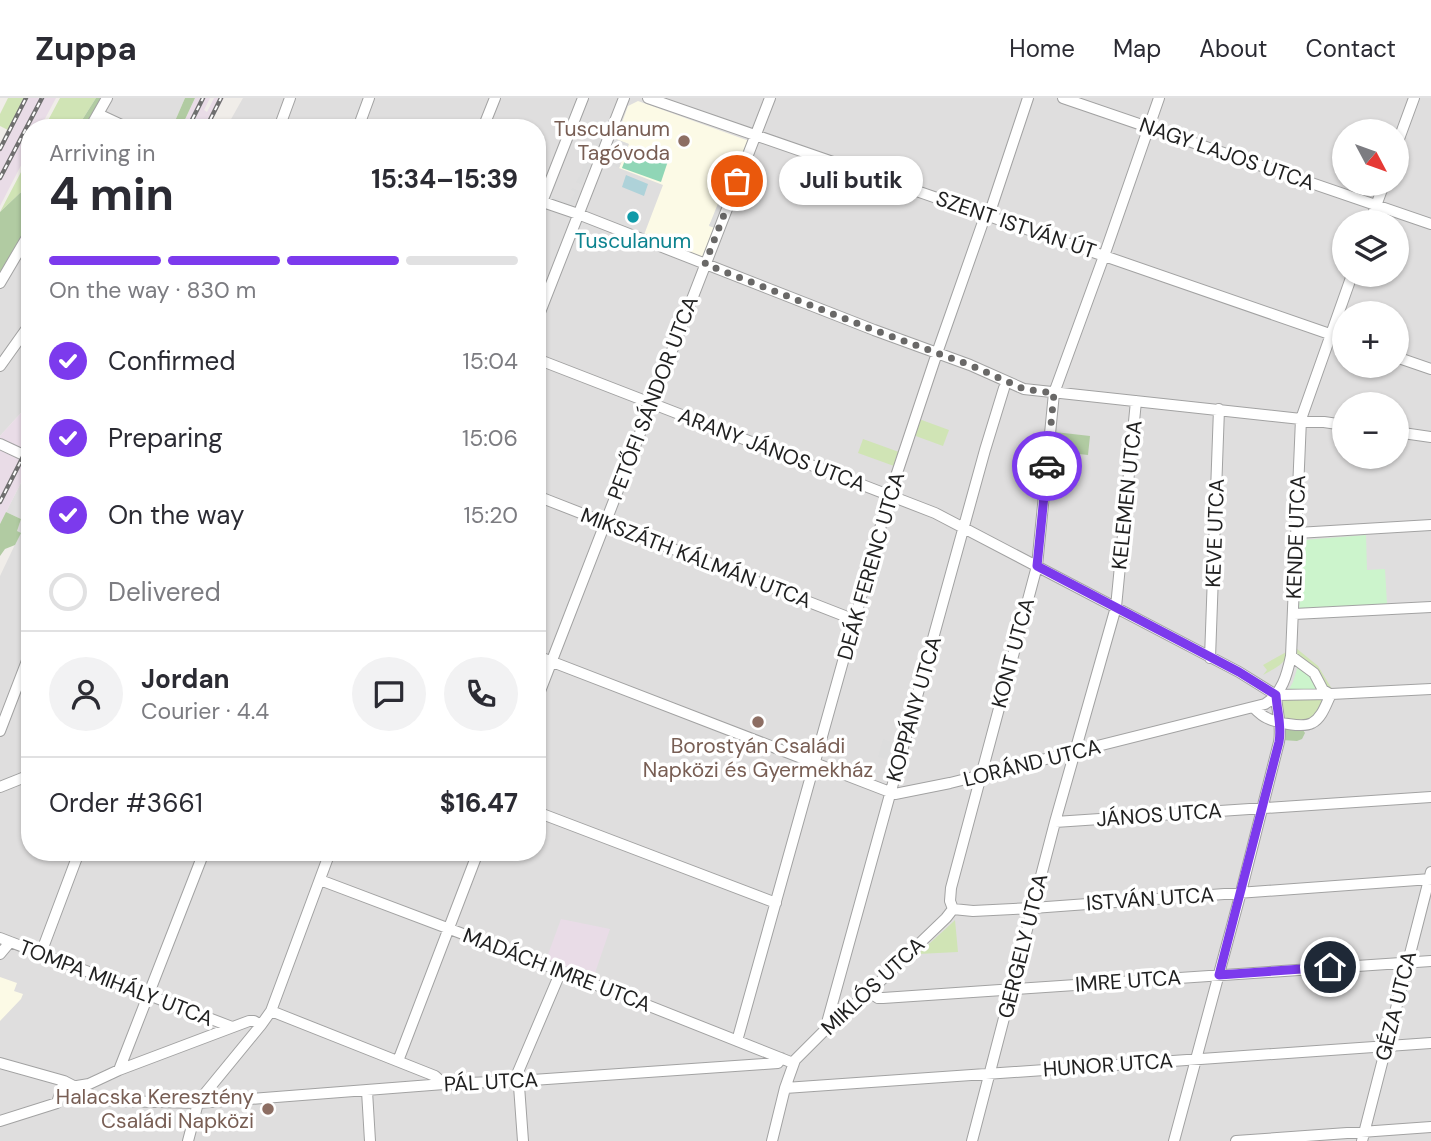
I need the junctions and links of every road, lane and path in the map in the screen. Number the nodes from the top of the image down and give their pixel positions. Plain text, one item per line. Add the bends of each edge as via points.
1 (107, 98) edge
2 (290, 98) edge
3 (369, 98) edge
4 (495, 98) edge
5 (583, 98) edge
6 (624, 98) edge
7 (648, 98) edge
8 (769, 98) edge
9 (1028, 98) edge
10 (1063, 98) edge
11 (1159, 98) edge
12 (1413, 98) edge
13 (98, 114) junction
14 (95, 119) edge
15 (109, 119) edge
16 (282, 119) edge
17 (361, 119) edge
18 (487, 119) edge
19 (1406, 119) edge
20 (1149, 127) junction
21 (755, 135) junction
22 (546, 187) edge
23 (1380, 196) edge
24 (546, 203) edge
25 (1376, 206) junction
26 (1374, 210) edge
27 (578, 214) junction
28 (986, 215) junction
29 (1431, 224) edge
30 (21, 247) edge
31 (1104, 256) junction
32 (705, 264) junction
33 (0, 283) edge
34 (546, 297) edge
35 (1332, 335) joint
36 (21, 337) edge
37 (937, 353) junction
38 (1409, 361) edge
39 (546, 363) edge
40 (0, 366) edge
41 (1431, 369) edge
42 (997, 378) junction
43 (1004, 388) junction
44 (1024, 389) junction
45 (1054, 393) junction
46 (1136, 401) junction
47 (652, 404) junction
48 (1219, 409) junction
49 (1301, 420) junction
50 (1332, 424) edge
51 (1409, 434) edge
52 (1431, 437) edge
53 (0, 444) edge
54 (21, 454) edge
55 (889, 495) junction
56 (546, 499) edge
57 (606, 522) junction
58 (1431, 525) edge
59 (964, 529) junction
60 (1297, 533) junction
61 (1037, 566) junction
62 (1115, 607) junction
63 (1431, 607) edge
64 (1294, 614) junction
65 (855, 620) junction
66 (1292, 656) junction
67 (1210, 658) junction
68 (546, 660) edge
69 (552, 662) junction
70 (21, 676) edge
71 (546, 677) edge
72 (1431, 689) edge
73 (1331, 694) junction
74 (1276, 695) junction
75 (1254, 708) junction
76 (1280, 722) junction
77 (0, 731) edge
78 (1075, 752) junction
79 (814, 763) junction
80 (981, 775) junction
81 (21, 779) edge
82 (0, 787) edge
83 (890, 793) junction
84 (1431, 797) edge
85 (1261, 809) junction
86 (546, 815) edge
87 (1055, 822) junction
88 (76, 861) edge
89 (201, 861) edge
90 (327, 861) edge
91 (475, 861) edge
92 (1430, 876) edge
93 (320, 880) junction
94 (1241, 892) junction
95 (776, 903) junction
96 (1033, 908) junction
97 (953, 909) junction
98 (450, 928) junction
99 (5, 940) edge
100 (41, 953) junction
101 (0, 954) edge
102 (1431, 961) edge
103 (1408, 963) junction
104 (561, 971) junction
105 (1219, 975) junction
106 (1012, 989) junction
107 (869, 992) junction
108 (149, 995) junction
109 (271, 1011) junction
110 (261, 1025) junction
111 (232, 1027) junction
112 (825, 1030) junction
113 (737, 1041) junction
114 (1431, 1043) edge
115 (1386, 1045) junction
116 (781, 1058) junction
117 (1196, 1059) junction
118 (398, 1061) junction
119 (0, 1063) edge
120 (793, 1063) junction
121 (119, 1070) junction
122 (991, 1074) junction
123 (64, 1081) junction
124 (518, 1081) junction
125 (444, 1084) junction
126 (76, 1086) junction
127 (785, 1088) junction
128 (367, 1091) junction
129 (198, 1103) junction
130 (0, 1121) edge
131 (1431, 1127) edge
132 (1363, 1136) edge
133 (188, 1141) edge
134 (370, 1141) edge
135 (523, 1141) edge
136 (772, 1141) edge
137 (972, 1141) edge
138 (1174, 1141) edge
139 (1236, 1141) edge

1 - 13 street
2 - 16 street
3 - 17 street
4 - 18 street
5 - 22 street
6 - 27 street
7 - 21 street, SZENT ISTVÁN ÚT
8 - 21 street, PETŐFI SÁNDOR UTCA
9 - 28 street, DEÁK FERENC UTCA
10 - 20 street, NAGY LAJOS UTCA
11 - 20 street, KONT UTCA
12 - 19 street
13 - 14 street
13 - 15 street
20 - 25 street, NAGY LAJOS UTCA
20 - 31 street, KONT UTCA
21 - 28 street, SZENT ISTVÁN ÚT
21 - 32 street, PETŐFI SÁNDOR UTCA
23 - 25 street
24 - 27 street
25 - 26 street
25 - 29 street, NAGY LAJOS UTCA
27 - 32 street
27 - 34 street
28 - 31 street, SZENT ISTVÁN ÚT
28 - 37 street, DEÁK FERENC UTCA
30 - 33 street
31 - 35 street, SZENT ISTVÁN ÚT
31 - 45 street, KONT UTCA
32 - 37 street
32 - 47 street, PETŐFI SÁNDOR UTCA
35 - 49 street, KENDE UTCA
36 - 40 street
37 - 42 street
37 - 55 street, DEÁK FERENC UTCA
38 - 41 street
39 - 47 street, ARANY JÁNOS UTCA
42 - 43 street
42 - 44 street
43 - 44 street
43 - 59 street, KOPPÁNY UTCA
44 - 45 street
45 - 46 street
45 - 61 street, KONT UTCA
46 - 48 street
46 - 62 street, KELEMEN UTCA
47 - 55 street, ARANY JÁNOS UTCA
47 - 57 street, PETŐFI SÁNDOR UTCA
48 - 49 street
48 - 67 street, KEVE UTCA
49 - 50 street
49 - 60 street, KENDE UTCA
51 - 52 street
53 - 54 street
55 - 59 street, ARANY JÁNOS UTCA
55 - 65 street, DEÁK FERENC UTCA
56 - 57 street, MIKSZÁTH KÁLMÁN UTCA
57 - 65 street, MIKSZÁTH KÁLMÁN UTCA
57 - 69 street, PETŐFI SÁNDOR UTCA
58 - 60 street
59 - 61 street, ARANY JÁNOS UTCA
59 - 83 street, KOPPÁNY UTCA
60 - 64 street, KENDE UTCA
61 - 62 street, ARANY JÁNOS UTCA
61 - 80 street, KONT UTCA
62 - 67 street, ARANY JÁNOS UTCA
62 - 78 street, KELEMEN UTCA
63 - 64 street
64 - 66 street, KENDE UTCA
65 - 79 street, DEÁK FERENC UTCA
66 - 73 street
66 - 74 street, KENDE UTCA
67 - 74 street, ARANY JÁNOS UTCA
68 - 69 street, LORÁND UTCA
69 - 71 street, PETŐFI SÁNDOR UTCA
69 - 79 street, LORÁND UTCA
70 - 77 street
72 - 73 street
73 - 74 street
73 - 76 street via 1313,723
74 - 75 street, LORÁND UTCA
74 - 76 street
75 - 76 street
75 - 78 street, LORÁND UTCA
76 - 85 street
78 - 80 street, LORÁND UTCA
78 - 87 street, GERGELY UTCA
79 - 83 street, LORÁND UTCA
79 - 95 street, DEÁK FERENC UTCA
80 - 83 street, LORÁND UTCA
80 - 97 street, KONT UTCA via 951,888
81 - 82 street
83 - 112 street, KOPPÁNY UTCA
84 - 85 street, JÁNOS UTCA
85 - 87 street, JÁNOS UTCA
85 - 94 street
86 - 95 street
87 - 96 street, GERGELY UTCA
88 - 100 street
89 - 108 street
90 - 93 street
91 - 98 street
92 - 94 street, ISTVÁN UTCA
92 - 103 street, GÉZA UTCA
93 - 98 street, MADÁCH IMRE UTCA
93 - 109 street
94 - 96 street, ISTVÁN UTCA
94 - 105 street
95 - 113 street, DEÁK FERENC UTCA
96 - 97 street, ISTVÁN UTCA
96 - 106 street, GERGELY UTCA
97 - 107 street, MIKLÓS UTCA
98 - 104 street, MADÁCH IMRE UTCA
98 - 118 street
99 - 100 street, TOMPA MIHÁLY UTCA
99 - 101 street
100 - 108 street, TOMPA MIHÁLY UTCA
102 - 103 street, IMRE UTCA
103 - 105 street, IMRE UTCA
103 - 115 street, GÉZA UTCA
104 - 113 street, MADÁCH IMRE UTCA
104 - 124 street
105 - 106 street, IMRE UTCA
105 - 117 street
106 - 107 street, IMRE UTCA via 883,998
106 - 122 street, GERGELY UTCA
107 - 112 street, MIKLÓS UTCA
108 - 111 street, TOMPA MIHÁLY UTCA
108 - 121 street
109 - 110 street
109 - 118 street
110 - 111 street via 249,1021
110 - 129 street
111 - 121 street
112 - 120 street, MIKLÓS UTCA
113 - 116 street, MADÁCH IMRE UTCA
114 - 115 street, HUNOR UTCA
115 - 117 street, HUNOR UTCA
115 - 132 street, GÉZA UTCA
116 - 120 street, MADÁCH IMRE UTCA
116 - 124 street, PÁL UTCA via 778,1063
117 - 122 street, HUNOR UTCA
117 - 138 street
118 - 125 street
119 - 123 street, PÁL UTCA
120 - 127 street
121 - 126 street
122 - 127 street, HUNOR UTCA
122 - 137 street, GERGELY UTCA
123 - 126 street, PÁL UTCA
123 - 130 street via 57,1103
124 - 125 street, PÁL UTCA
124 - 135 street
125 - 128 street, PÁL UTCA
126 - 129 street, PÁL UTCA via 99,1099
127 - 136 street
128 - 129 street, PÁL UTCA
128 - 134 street
129 - 133 street
131 - 132 street
132 - 139 street

